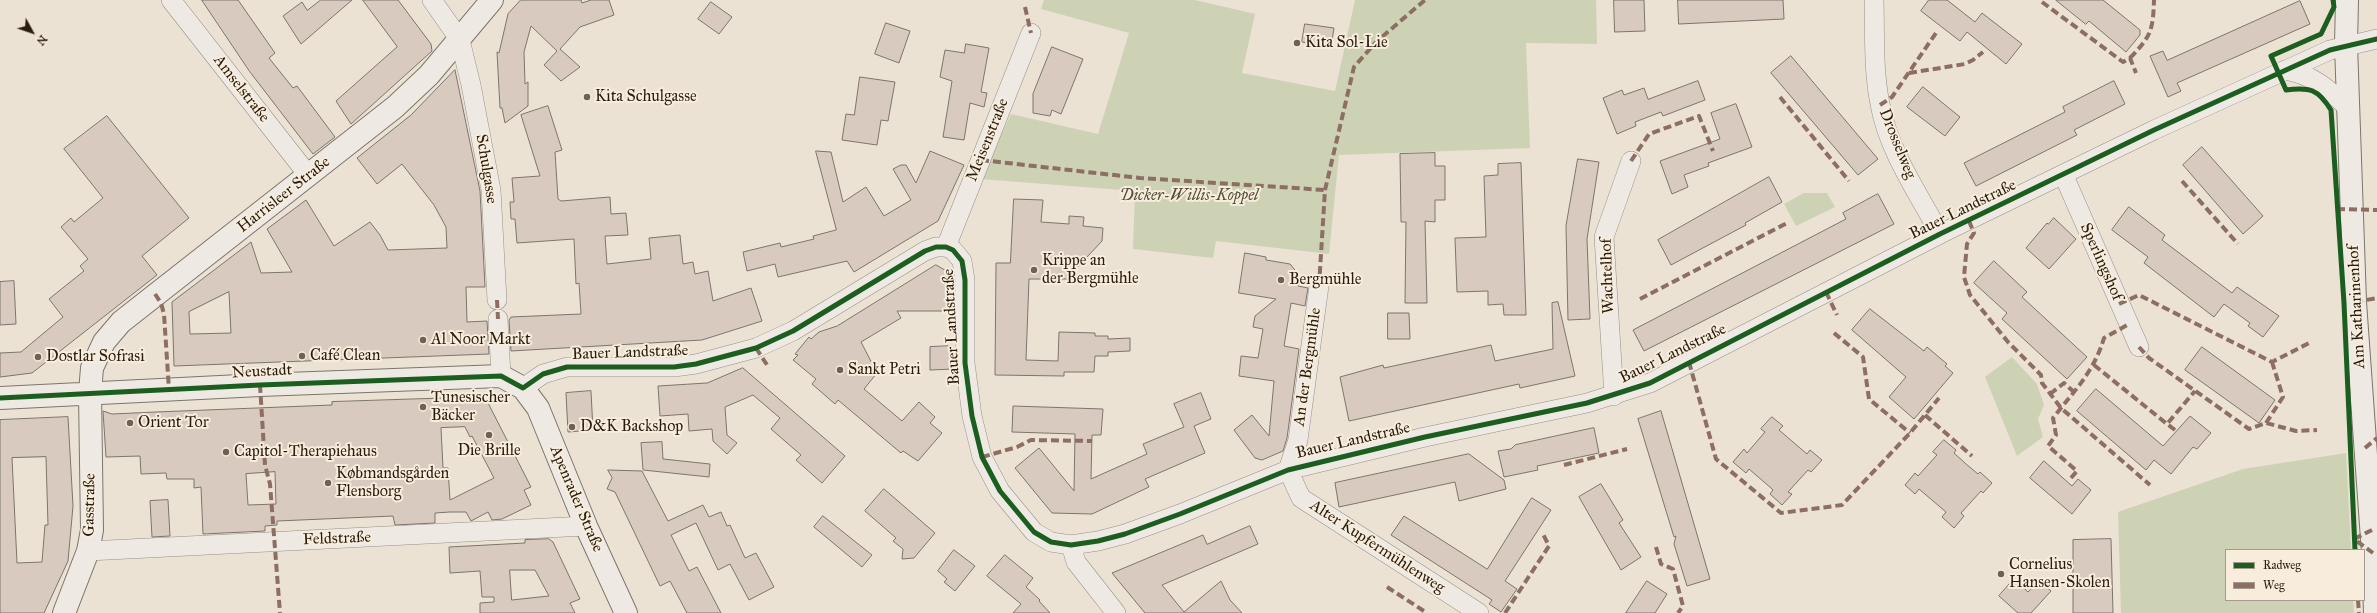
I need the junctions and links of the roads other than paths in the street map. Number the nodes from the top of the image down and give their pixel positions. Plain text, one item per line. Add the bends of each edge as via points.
1 (432, 0) edge
2 (492, 0) edge
3 (1874, 0) edge
4 (2347, 0) edge
5 (172, 1) edge
6 (1031, 33) dead end
7 (2377, 39) edge
8 (460, 40) junction
9 (2346, 45) junction
10 (2285, 70) junction
11 (2349, 109) junction
12 (1631, 161) dead end
13 (309, 176) junction
14 (2064, 176) junction
15 (1940, 234) junction
16 (946, 246) junction
17 (1319, 286) dead end
18 (497, 300) dead end
19 (498, 319) dead end
20 (2139, 347) dead end
21 (501, 376) junction
22 (523, 388) junction
23 (90, 393) junction
24 (1614, 396) junction
25 (0, 398) edge
26 (1288, 470) junction
27 (586, 526) junction
28 (2374, 530) edge
29 (1070, 545) junction
30 (88, 551) junction
31 (2375, 553) edge
32 (64, 613) edge
33 (626, 613) edge
34 (1116, 613) edge
35 (1479, 613) edge
36 (2375, 613) edge

1 - 8 street
2 - 8 street, Harrisleer Straße
3 - 15 street, Drosselweg via 1875,67 1880,105 1900,161
4 - 9 street, Am Katharinenhof
5 - 13 street, Amselstraße
6 - 16 street, Meisenstraße
7 - 9 street, Bauer Landstraße
8 - 13 street, Harrisleer Straße via 429,75 395,107
8 - 18 street, Schulgasse via 492,190
9 - 10 street, Bauer Landstraße
9 - 11 street, Am Katharinenhof
10 - 11 street via 2298,72 2319,82
10 - 14 street, Bauer Landstraße via 2154,130
11 - 28 street, Am Katharinenhof via 2355,302
12 - 24 street, Wachtelhof via 1604,237
13 - 23 street, Harrisleer Straße via 121,322 104,342 92,368
14 - 15 street, Bauer Landstraße
14 - 20 street, Sperlingshof
15 - 24 street, Bauer Landstraße via 1650,383
16 - 22 street, Bauer Landstraße via 925,251 793,331 756,348 674,368 567,367 543,374
16 - 29 street, Bauer Landstraße via 962,261 965,280 965,364 972,416 982,457 1000,491 1034,532 1051,542
17 - 26 street, An der Bergmühle via 1298,440
19 - 21 street
21 - 22 street
21 - 23 street, Neustadt
22 - 27 street, Apenrader Straße via 538,408
23 - 25 street, Neustadt
23 - 30 street, Gasstraße via 92,530
24 - 26 street, Bauer Landstraße
26 - 29 street, Bauer Landstraße via 1125,534
26 - 35 street, Alter Kupfermühlenweg via 1301,498
27 - 30 street, Feldstraße
27 - 33 street, Apenrader Straße
28 - 31 street, Am Katharinenhof
29 - 34 street via 1076,562
30 - 32 street, Gasstraße
31 - 36 street, Am Katharinenhof

